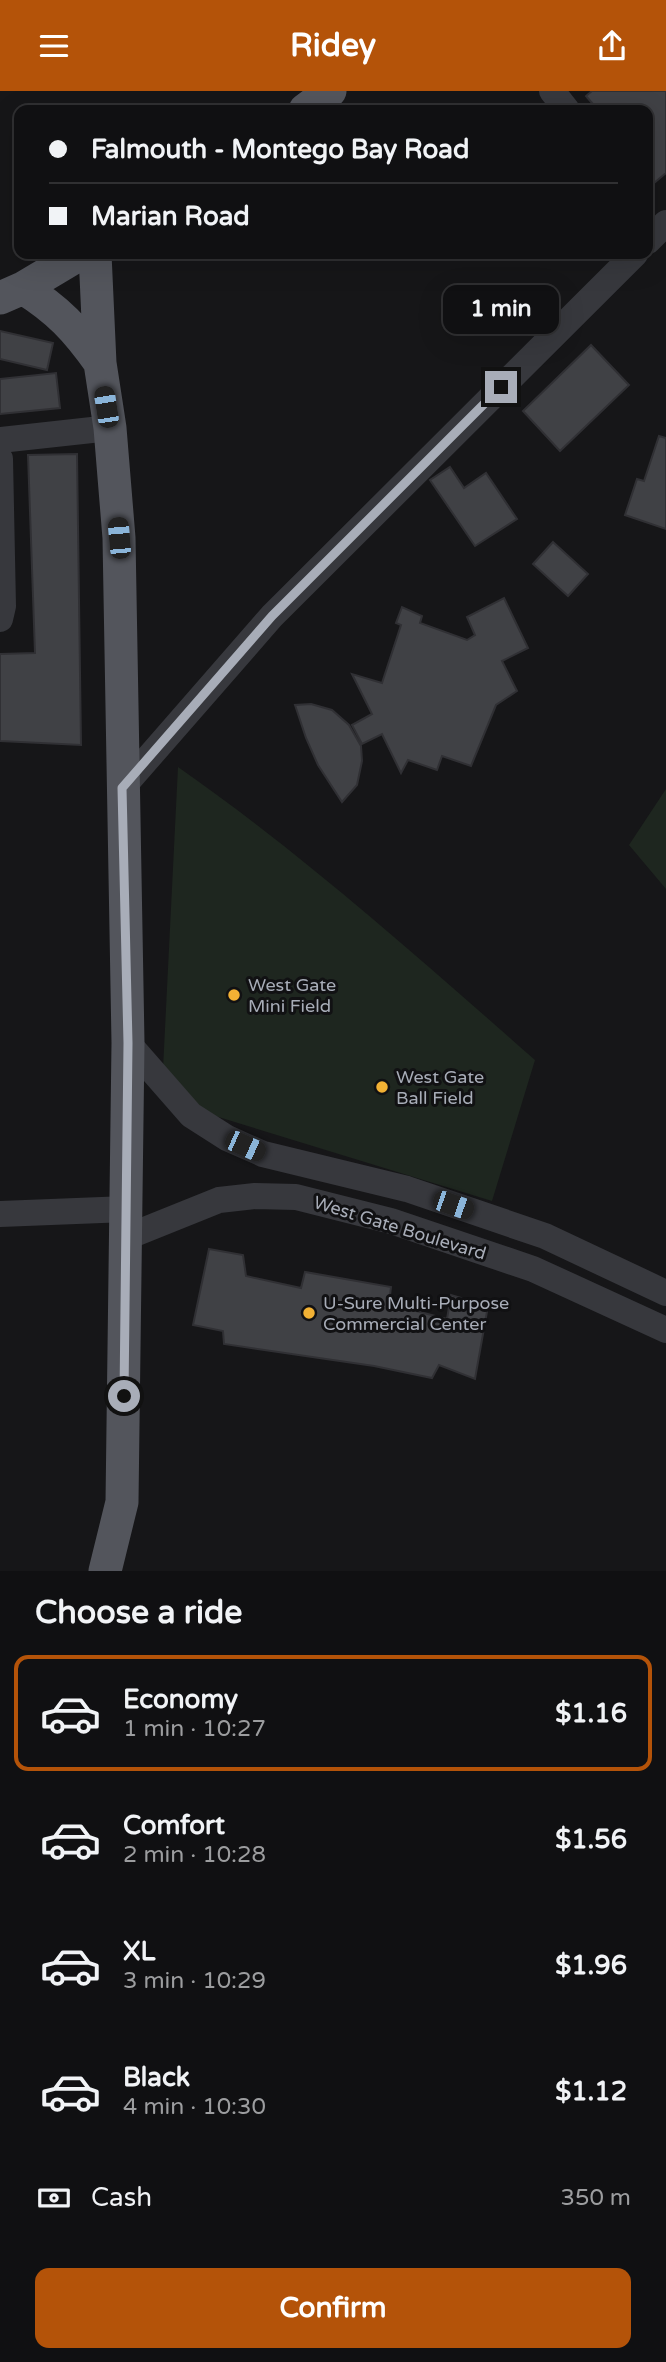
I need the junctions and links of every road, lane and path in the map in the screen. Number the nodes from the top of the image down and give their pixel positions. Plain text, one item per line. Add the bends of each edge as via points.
1 (330, 91) edge
2 (552, 91) edge
3 (311, 105) edge
4 (563, 105) edge
5 (70, 259) edge
6 (95, 259) edge
7 (630, 259) edge
8 (11, 293) edge
9 (100, 363) junction
10 (110, 428) junction
11 (0, 440) edge
12 (0, 459) edge
13 (0, 619) edge
14 (122, 788) junction
15 (128, 1043) junction
16 (0, 1214) edge
17 (127, 1223) junction
18 (666, 1293) edge
19 (665, 1326) edge
20 (105, 1571) edge

1 - 3 main road
2 - 4 street
5 - 8 main road
6 - 9 main road
7 - 14 street via 272,616
8 - 9 main road via 51,306
9 - 10 main road
10 - 11 street
10 - 14 main road via 119,538
12 - 13 street
14 - 15 main road
15 - 17 main road
15 - 18 street, West Gate Boulevard via 191,1115 227,1138 263,1154 407,1189 545,1236
16 - 17 street, West Gate Boulevard
17 - 19 street, West Gate Boulevard via 219,1200 296,1197 391,1221 533,1269
17 - 20 main road via 122,1502

